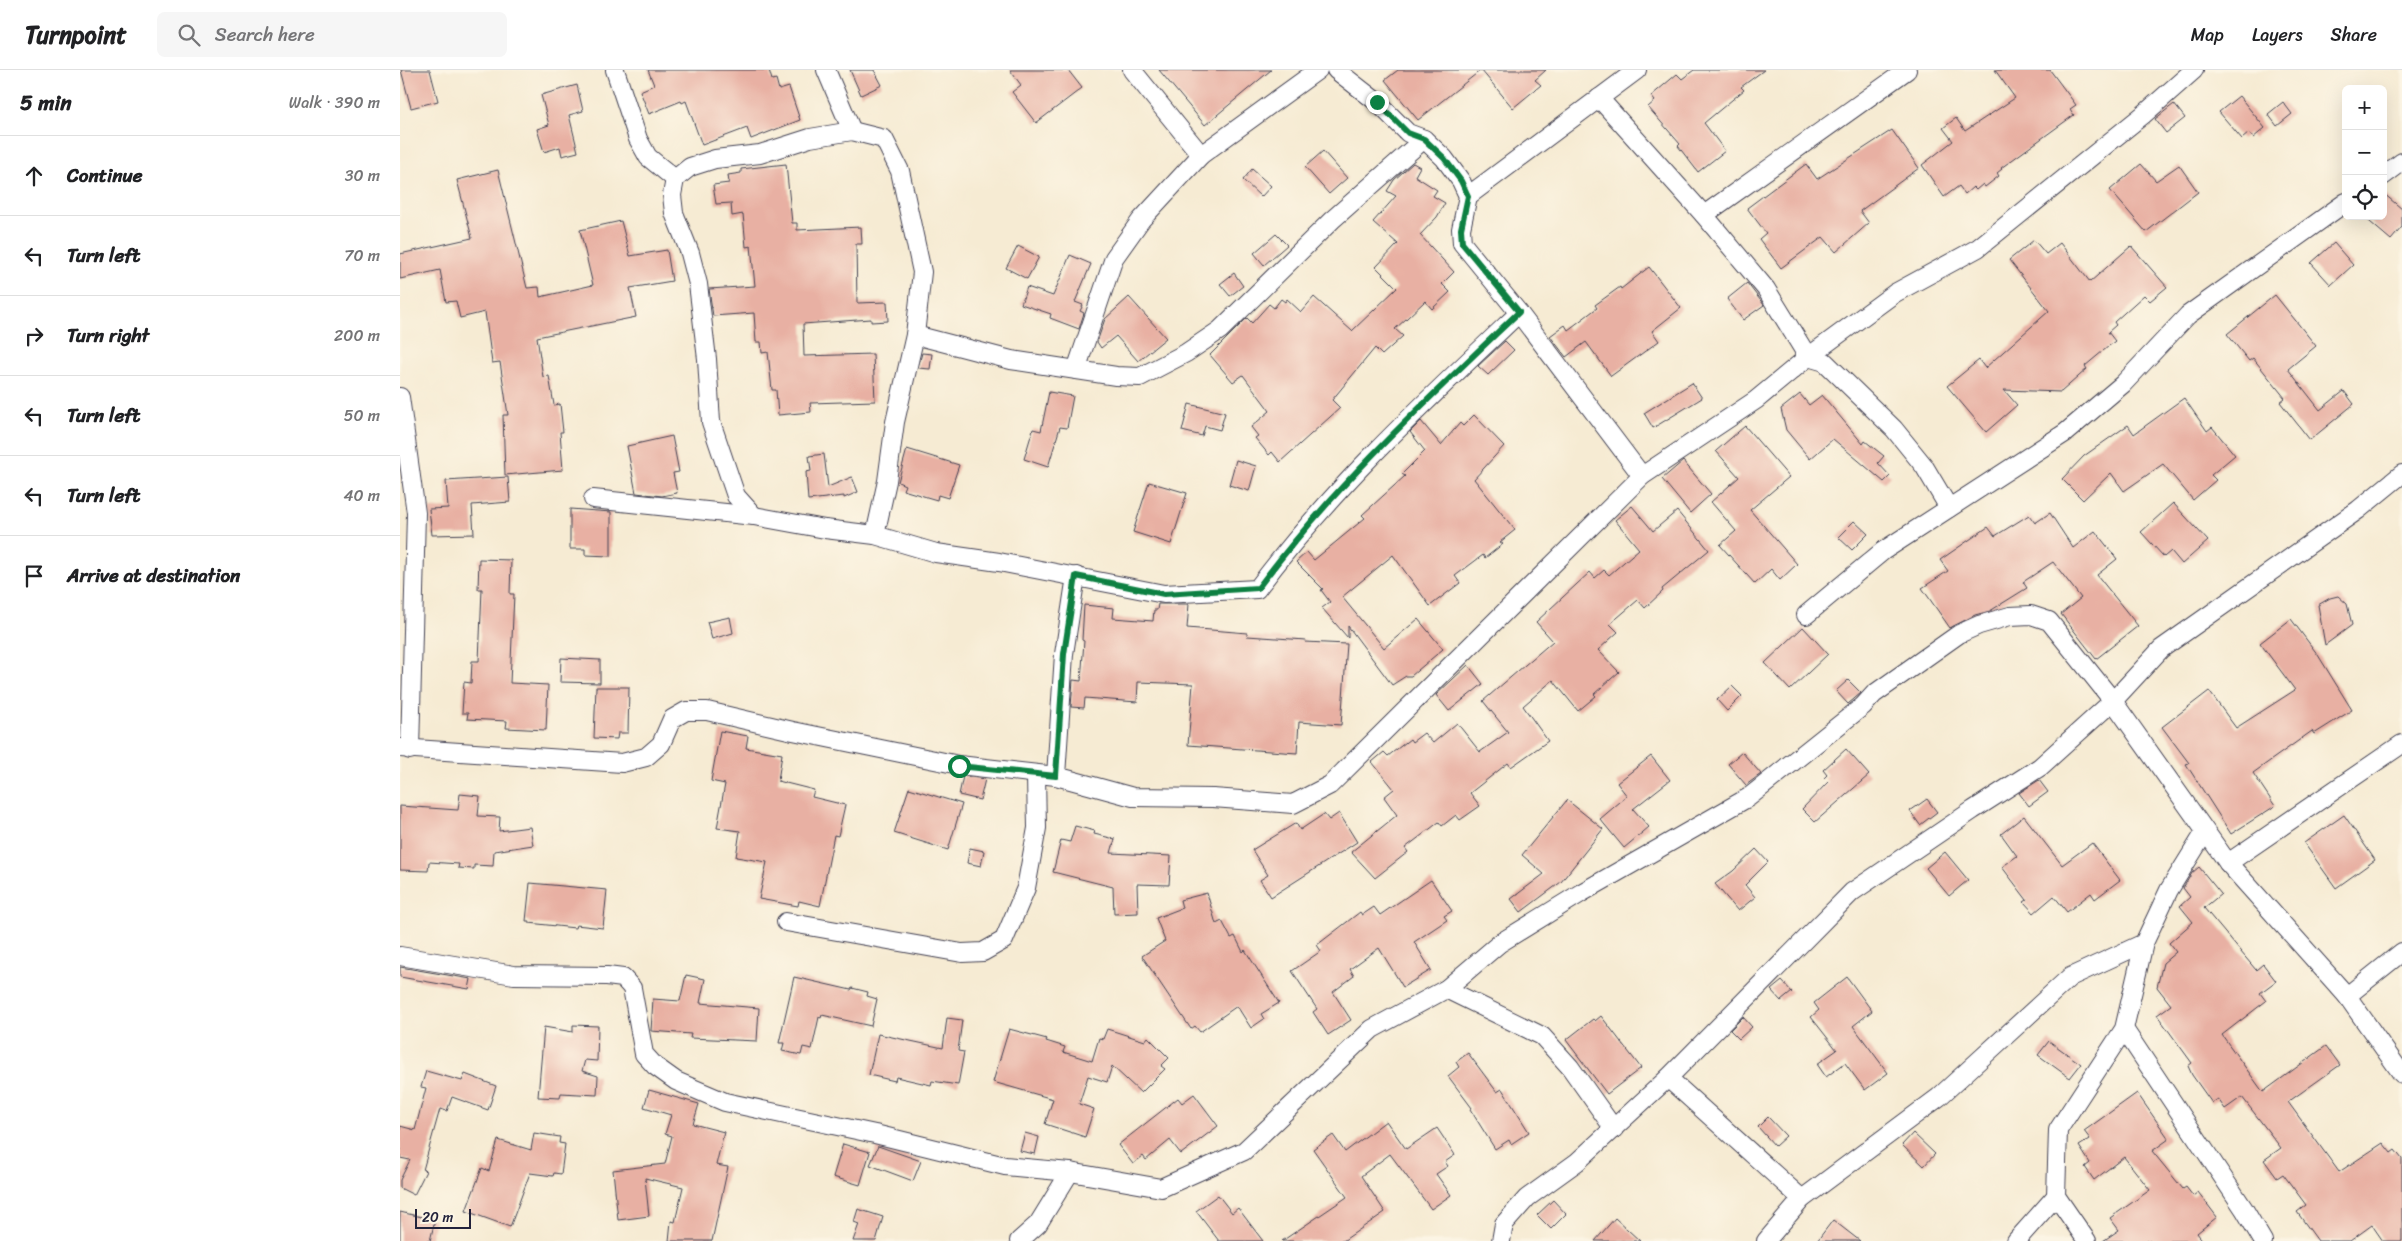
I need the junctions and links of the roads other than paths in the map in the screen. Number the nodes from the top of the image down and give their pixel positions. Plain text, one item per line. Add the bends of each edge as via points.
1 (615, 70) edge
2 (826, 70) edge
3 (1132, 70) edge
4 (1318, 70) edge
5 (1336, 70) edge
6 (1637, 70) edge
7 (1907, 70) edge
8 (2194, 70) edge
9 (1599, 98) junction
10 (852, 132) junction
11 (1424, 139) junction
12 (1201, 154) junction
13 (2402, 162) edge
14 (2384, 175) edge
15 (675, 179) junction
16 (1468, 196) junction
17 (2342, 205) edge
18 (1704, 215) junction
19 (1519, 312) junction
20 (915, 335) junction
21 (1808, 357) junction
22 (1076, 370) junction
23 (400, 397) edge
24 (2402, 474) edge
25 (1642, 476) junction
26 (593, 499) dead end
27 (1948, 508) junction
28 (754, 516) junction
29 (875, 535) junction
30 (1076, 576) junction
31 (1806, 615) dead end
32 (2113, 702) junction
33 (2402, 744) edge
34 (405, 749) edge
35 (1036, 775) junction
36 (1056, 776) junction
37 (2205, 832) junction
38 (2228, 863) junction
39 (786, 922) dead end
40 (2144, 943) junction
41 (2402, 952) edge
42 (400, 956) edge
43 (1446, 990) junction
44 (2347, 996) junction
45 (2124, 1030) junction
46 (2402, 1074) edge
47 (1668, 1078) junction
48 (1614, 1129) junction
49 (1070, 1172) junction
50 (2056, 1196) junction
51 (1802, 1199) junction
52 (1019, 1241) edge
53 (1501, 1241) edge
54 (1766, 1241) edge
55 (2016, 1241) edge
56 (2087, 1241) edge
57 (2263, 1241) edge

1 - 15 street via 638,139 648,157
2 - 10 street
3 - 12 street
4 - 12 street
5 - 11 street via 1377,102 1408,133
6 - 9 street
7 - 18 street
8 - 21 street via 1978,248 1895,293
9 - 16 street
9 - 18 street
10 - 15 street via 810,138 760,154 715,159 690,167
10 - 20 street via 884,140 900,171 922,272
11 - 16 street via 1444,158
11 - 22 street via 1332,220 1220,330 1186,353 1140,376
12 - 22 street via 1141,220 1114,258
13 - 14 street
15 - 28 street via 672,194 674,213 698,284 711,422 736,496
16 - 19 street via 1461,229 1462,243
17 - 27 street via 2188,315 2123,384 2065,432
18 - 21 street via 1766,289
19 - 25 street
19 - 30 street via 1379,446 1291,543 1258,588 1164,594
20 - 22 street via 1011,360
20 - 29 street via 895,422
21 - 25 street via 1756,400
21 - 27 street via 1825,362 1894,429 1924,466
23 - 34 street via 416,513
24 - 32 street via 2358,510 2161,649
25 - 36 street via 1330,785 1293,804 1133,797
26 - 28 street
27 - 31 street via 1883,551
28 - 29 street
29 - 30 street via 936,553
30 - 36 street via 1064,654
32 - 37 street
32 - 43 street via 2049,621 2031,615 2010,616 1979,625 1959,634 1874,694 1749,797 1500,943
32 - 47 street via 2040,767 1852,892
33 - 38 street
34 - 35 street via 622,763 646,757 661,744 672,719 686,712 707,711 959,766
35 - 36 street
35 - 39 street via 1037,828 1026,888 1004,940 983,952 962,953
37 - 38 street
37 - 40 street via 2169,890
38 - 44 street
40 - 45 street
40 - 51 street via 2070,977 1939,1096
41 - 44 street
42 - 49 street via 514,974 623,978 632,988 644,1054 676,1081 725,1102 1005,1166
43 - 48 street via 1542,1036 1570,1067
43 - 49 street via 1372,1029 1244,1151 1161,1188
44 - 46 street
45 - 50 street via 2058,1130
45 - 57 street
47 - 48 street
47 - 51 street
48 - 53 street via 1577,1162 1527,1198 1504,1224
49 - 52 street via 1038,1224
50 - 55 street
50 - 56 street
51 - 54 street

